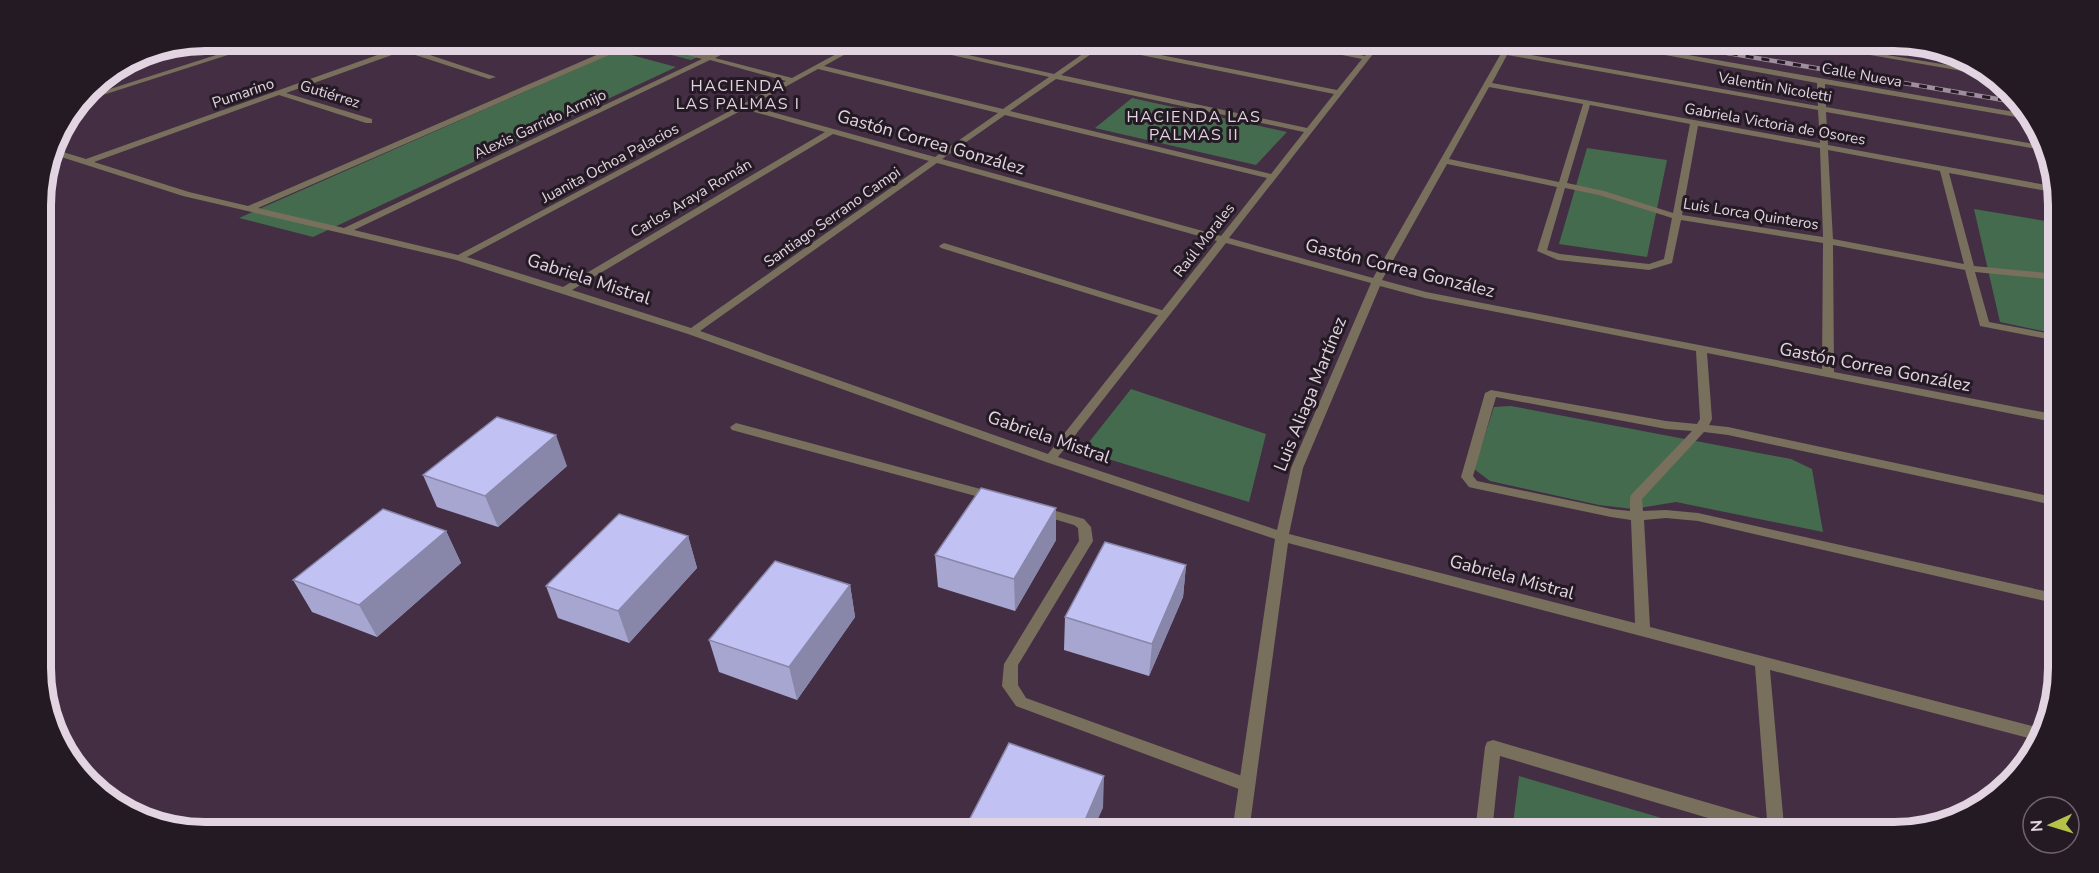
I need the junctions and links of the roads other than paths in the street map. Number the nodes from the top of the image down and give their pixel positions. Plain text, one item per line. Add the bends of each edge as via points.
1 (237, 51) edge
2 (396, 51) edge
3 (413, 51) edge
4 (614, 51) edge
5 (680, 51) edge
6 (726, 51) edge
7 (848, 51) edge
8 (939, 51) edge
9 (1092, 51) edge
10 (1141, 51) edge
11 (1329, 51) edge
12 (1372, 51) edge
13 (1506, 51) edge
14 (1528, 51) edge
15 (1648, 51) edge
16 (1853, 51) edge
17 (1877, 51) edge
18 (1877, 55) junction
19 (1367, 58) junction
20 (710, 59) junction
21 (818, 67) junction
22 (1968, 71) edge
23 (1056, 76) junction
24 (492, 77) dead end
25 (793, 80) junction
26 (1821, 82) junction
27 (1487, 84) junction
28 (1339, 93) junction
29 (282, 94) junction
30 (98, 95) edge
31 (1587, 103) junction
32 (744, 107) junction
33 (1822, 109) junction
34 (1003, 113) junction
35 (2019, 116) edge
36 (369, 121) dead end
37 (1694, 123) junction
38 (832, 131) junction
39 (1309, 131) junction
40 (1822, 146) junction
41 (2036, 147) edge
42 (60, 153) edge
43 (936, 160) junction
44 (89, 161) junction
45 (1444, 161) junction
46 (1944, 169) junction
47 (1273, 177) junction
48 (1562, 185) junction
49 (2047, 188) edge
50 (250, 208) junction
51 (1677, 217) junction
52 (345, 231) junction
53 (1223, 240) junction
54 (1828, 241) junction
55 (945, 246) dead end
56 (459, 258) junction
57 (1968, 268) junction
58 (2048, 276) edge
59 (1376, 282) junction
60 (564, 291) junction
61 (1164, 314) junction
62 (692, 332) junction
63 (2048, 336) edge
64 (1701, 350) junction
65 (1828, 374) junction
66 (2048, 417) edge
67 (736, 427) dead end
68 (1701, 429) junction
69 (1050, 459) junction
70 (2048, 500) edge
71 (1638, 516) junction
72 (1282, 537) junction
73 (2048, 597) edge
74 (1643, 631) junction
75 (1762, 662) junction
76 (2033, 732) edge
77 (1247, 785) junction
78 (1241, 822) edge
79 (1484, 822) edge
80 (1744, 822) edge
81 (1776, 822) edge

1 - 30 street
2 - 29 street, Pumarino
3 - 24 street
4 - 50 street, Alexis Garrido Armijo
5 - 20 street
6 - 20 street, Alexis Garrido Armijo
7 - 21 street, Juanita Ochoa Palacios
8 - 23 street
9 - 23 street, Santiago Serrano Campi
10 - 28 street
11 - 19 street
12 - 19 street, Raúl Morales
13 - 27 street, Luis Aliaga Martínez
14 - 33 street, Valentin Nicoletti
15 - 26 street, Calle Nueva
16 - 18 street
17 - 18 street
18 - 22 street
19 - 28 street, Raúl Morales
20 - 25 street
20 - 52 street, Alexis Garrido Armijo
21 - 25 street, Juanita Ochoa Palacios
21 - 34 street
23 - 34 street, Santiago Serrano Campi
23 - 39 street
25 - 32 street, Juanita Ochoa Palacios
26 - 33 street
26 - 35 street, Calle Nueva
27 - 31 street, Gabriela Victoria de Osores
27 - 45 street, Luis Aliaga Martínez
28 - 39 street, Raúl Morales
29 - 36 street, Gutiérrez
29 - 44 street, Pumarino
31 - 37 street, Gabriela Victoria de Osores
31 - 48 street
32 - 38 street, Gastón Correa González
32 - 56 street, Juanita Ochoa Palacios
33 - 40 street
33 - 41 street, Valentin Nicoletti
34 - 43 street, Santiago Serrano Campi
34 - 47 street
37 - 40 street, Gabriela Victoria de Osores
37 - 51 street
38 - 43 street, Gastón Correa González
38 - 60 street, Carlos Araya Román
39 - 47 street, Raúl Morales
40 - 46 street, Gabriela Victoria de Osores
40 - 54 street
42 - 44 street, Gabriela Mistral
43 - 53 street, Gastón Correa González
43 - 62 street, Santiago Serrano Campi
44 - 50 street, Gabriela Mistral via 186,194
45 - 48 street, Luis Lorca Quinteros
45 - 59 street, Luis Aliaga Martínez
46 - 49 street, Gabriela Victoria de Osores
46 - 57 street
47 - 53 street, Raúl Morales
48 - 51 street, Luis Lorca Quinteros
48 - 51 street via 1542,251 1558,257 1649,267 1669,261
50 - 52 street, Gabriela Mistral
51 - 54 street, Luis Lorca Quinteros
52 - 56 street, Gabriela Mistral
53 - 59 street, Gastón Correa González
53 - 61 street, Raúl Morales
54 - 57 street, Luis Lorca Quinteros
54 - 65 street
55 - 61 street
56 - 60 street, Gabriela Mistral
57 - 58 street, Luis Lorca Quinteros
57 - 63 street via 1984,324
59 - 64 street, Gastón Correa González
59 - 72 street, Luis Aliaga Martínez via 1297,468
60 - 62 street, Gabriela Mistral
61 - 69 street, Raúl Morales
62 - 69 street, Gabriela Mistral
64 - 65 street, Gastón Correa González
64 - 68 street via 1706,419
65 - 66 street, Gastón Correa González
67 - 77 street via 1079,522 1086,541 1011,664 1010,686 1021,702
68 - 70 street via 1728,431
68 - 71 street via 1636,498
68 - 71 street via 1491,393 1467,477 1473,484
69 - 72 street, Gabriela Mistral
71 - 73 street via 1698,517
71 - 74 street
72 - 74 street, Gabriela Mistral
72 - 77 street, Luis Aliaga Martínez
74 - 75 street, Gabriela Mistral
75 - 76 street, Gabriela Mistral
75 - 81 street
77 - 78 street, Luis Aliaga Martínez
79 - 80 street via 1493,747

